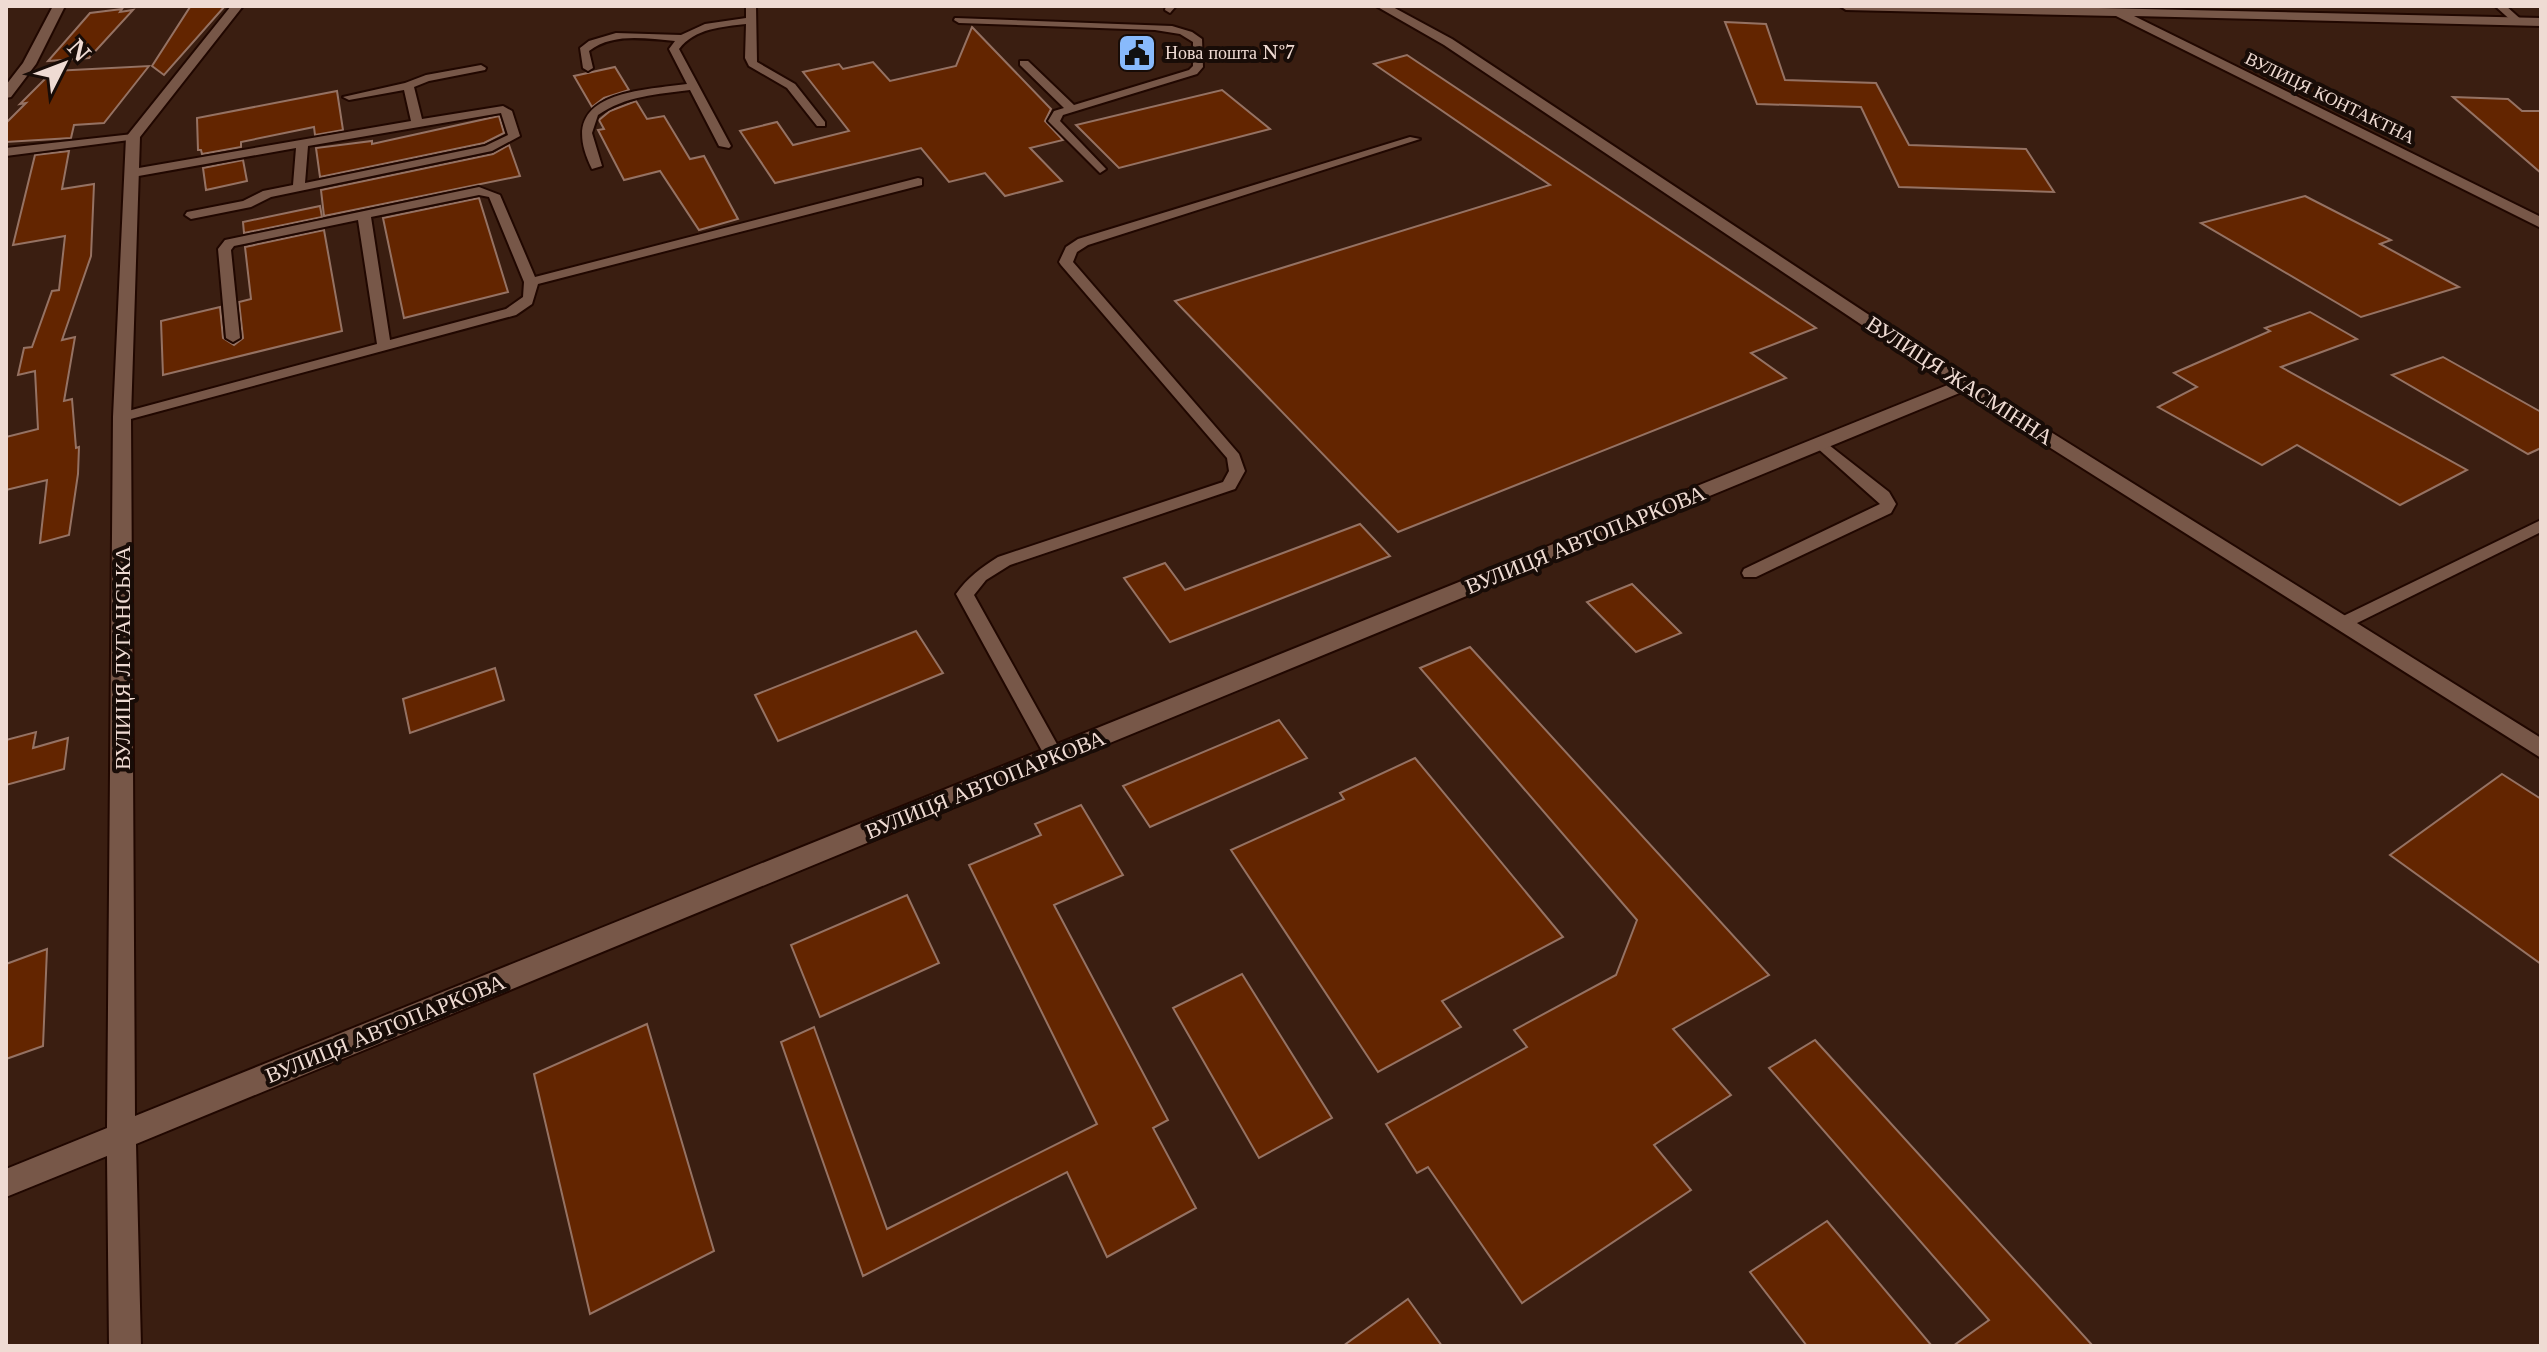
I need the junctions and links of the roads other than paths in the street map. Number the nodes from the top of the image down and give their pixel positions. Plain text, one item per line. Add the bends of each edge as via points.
1 (59, 6) edge
2 (237, 6) edge
3 (751, 6) edge
4 (1382, 6) edge
5 (1846, 6) edge
6 (2500, 6) edge
7 (2109, 9) edge
8 (752, 20) junction
9 (959, 20) dead end
10 (2519, 22) junction
11 (2540, 23) edge
12 (680, 38) junction
13 (1024, 63) dead end
14 (481, 68) dead end
15 (588, 68) dead end
16 (408, 86) junction
17 (693, 86) junction
18 (6, 94) edge
19 (349, 97) dead end
20 (1071, 108) junction
21 (417, 123) junction
22 (821, 124) dead end
23 (133, 137) junction
24 (1414, 139) dead end
25 (302, 143) junction
26 (725, 146) dead end
27 (6, 152) edge
28 (596, 166) dead end
29 (1100, 169) dead end
30 (133, 173) junction
31 (918, 182) dead end
32 (299, 187) junction
33 (191, 215) dead end
34 (364, 215) junction
35 (2541, 223) edge
36 (531, 282) junction
37 (233, 338) dead end
38 (384, 347) junction
39 (236, 369) dead end
40 (1963, 385) junction
41 (238, 386) junction
42 (122, 417) junction
43 (1820, 443) junction
44 (2541, 525) edge
45 (1750, 573) dead end
46 (2343, 623) junction
47 (2541, 749) edge
48 (1054, 755) junction
49 (121, 1136) junction
50 (6, 1183) edge
51 (125, 1346) edge

1 - 18 street via 29,64
2 - 23 street
3 - 8 lane
4 - 40 street, ВУЛИЦЯ ЖАСМІННА via 1448,42
5 - 7 street
6 - 10 lane
7 - 10 street
7 - 35 street, ВУЛИЦЯ КОНТАКТНА
8 - 12 lane
8 - 22 lane via 753,64 791,86
9 - 20 lane via 1034,18 1155,27 1177,29 1198,41 1198,67 1193,72
10 - 11 street
12 - 15 lane via 596,40 584,50
12 - 17 lane via 674,49
13 - 20 lane
14 - 16 lane
16 - 19 lane
16 - 21 lane
17 - 26 lane
17 - 28 lane via 628,97 594,115 587,139
20 - 29 lane via 1054,121
21 - 25 lane
21 - 32 lane via 503,109 514,136 488,149
23 - 27 lane
23 - 30 street, ВУЛИЦЯ ЛУГАНСЬКА
24 - 48 lane via 1071,250 1066,262 1234,457 1237,471 1229,485 1004,561 980,576 965,594
25 - 30 lane
25 - 32 lane
30 - 42 street, ВУЛИЦЯ ЛУГАНСЬКА
31 - 36 lane
32 - 33 lane
34 - 36 lane via 490,191
34 - 37 lane via 239,240 224,249
34 - 38 lane
36 - 38 lane via 527,304 511,312
38 - 41 lane
39 - 41 lane
40 - 43 street, ВУЛИЦЯ АВТОПАРКОВА
40 - 46 street, ВУЛИЦЯ ЖАСМІННА
41 - 42 lane
42 - 49 street, ВУЛИЦЯ ЛУГАНСЬКА
43 - 45 lane via 1888,504
43 - 48 street, ВУЛИЦЯ АВТОПАРКОВА
44 - 46 lane
46 - 47 street, ВУЛИЦЯ ЖАСМІННА
48 - 49 street, ВУЛИЦЯ АВТОПАРКОВА
49 - 50 street, ВУЛИЦЯ АВТОПАРКОВА
49 - 51 street, ВУЛИЦЯ ЛУГАНСЬКА

